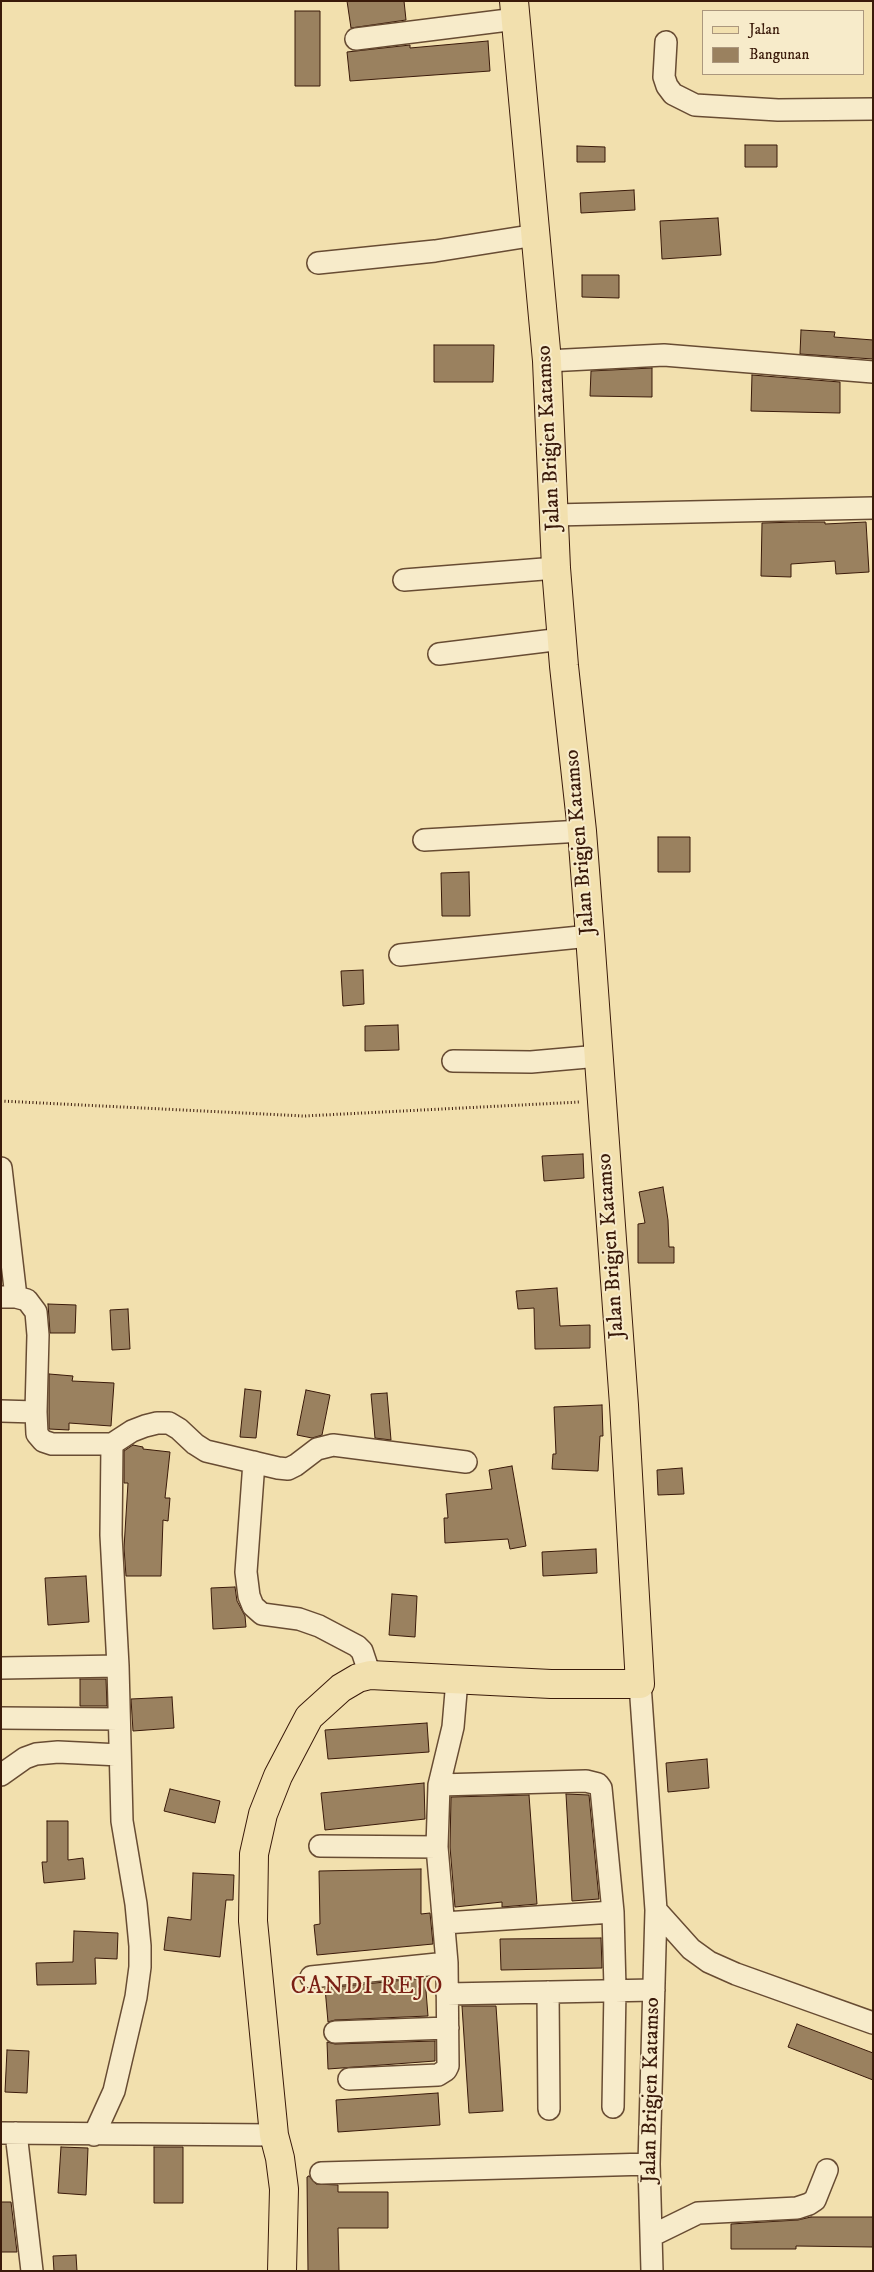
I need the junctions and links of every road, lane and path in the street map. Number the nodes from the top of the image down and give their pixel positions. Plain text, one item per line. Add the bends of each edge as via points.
1 (515, 10) edge
2 (356, 39) dead end
3 (666, 42) dead end
4 (873, 109) edge
5 (536, 235) junction
6 (318, 263) dead end
7 (547, 361) junction
8 (873, 372) edge
9 (873, 508) edge
10 (553, 516) junction
11 (556, 568) junction
12 (404, 580) dead end
13 (562, 639) junction
14 (439, 654) dead end
15 (582, 831) junction
16 (424, 840) dead end
17 (590, 936) junction
18 (400, 955) dead end
19 (598, 1056) junction
20 (453, 1061) dead end
21 (602, 1100) junction
22 (1, 1101) edge
23 (1, 1168) edge
24 (8, 1297) edge
25 (1, 1412) edge
26 (36, 1412) junction
27 (112, 1444) junction
28 (254, 1462) junction
29 (466, 1462) dead end
30 (118, 1666) junction
31 (1, 1668) edge
32 (370, 1675) junction
33 (457, 1680) junction
34 (640, 1684) junction
35 (1, 1718) edge
36 (119, 1719) junction
37 (120, 1754) junction
38 (1, 1775) edge
39 (439, 1785) junction
40 (320, 1846) dead end
41 (437, 1847) junction
42 (656, 1910) junction
43 (613, 1912) junction
44 (444, 1923) junction
45 (447, 1963) junction
46 (311, 1977) dead end
47 (615, 1989) junction
48 (654, 1990) junction
49 (548, 1992) junction
50 (447, 1994) junction
51 (873, 2023) edge
52 (448, 2028) junction
53 (335, 2032) dead end
54 (349, 2079) dead end
55 (613, 2107) dead end
56 (549, 2109) dead end
57 (9, 2133) edge
58 (94, 2134) junction
59 (274, 2135) junction
60 (650, 2164) junction
61 (827, 2170) dead end
62 (321, 2173) dead end
63 (651, 2236) junction
64 (32, 2271) edge
65 (282, 2271) edge
66 (652, 2271) edge

1 - 2 street
1 - 5 main road, Jalan Brigjen Katamso
3 - 4 street via 664,77 667,86 673,94 695,104 795,110
5 - 6 street via 435,251
5 - 7 main road, Jalan Brigjen Katamso
7 - 8 street via 664,355
7 - 10 main road, Jalan Brigjen Katamso
9 - 10 street
10 - 11 main road, Jalan Brigjen Katamso
11 - 12 street
11 - 13 main road, Jalan Brigjen Katamso
13 - 14 street
13 - 15 main road, Jalan Brigjen Katamso
15 - 16 street
15 - 17 main road, Jalan Brigjen Katamso
17 - 18 street
17 - 19 main road, Jalan Brigjen Katamso
19 - 20 street via 531,1062
19 - 21 main road, Jalan Brigjen Katamso
21 - 22 path via 304,1116
21 - 34 main road, Jalan Brigjen Katamso
23 - 24 street
24 - 26 street via 27,1300 36,1312
25 - 26 street
26 - 27 street via 37,1434 43,1441 61,1445
27 - 28 street via 145,1426 169,1423 206,1451
27 - 30 street via 110,1535
28 - 29 street via 288,1469 317,1449 333,1445
28 - 32 street via 246,1572 253,1606 262,1614 299,1619 319,1626 357,1646 362,1651
30 - 31 street
30 - 36 street
32 - 33 main road
32 - 59 main road via 340,1688 309,1717 278,1776 263,1814 254,1854 253,1921
33 - 34 main road
33 - 39 street via 453,1727
34 - 42 street, Jalan Brigjen Katamso
35 - 36 street
36 - 37 street
37 - 38 street via 36,1754
37 - 58 street via 122,1820 136,1904 140,1967 114,2091
39 - 41 street
39 - 43 street via 586,1781 598,1784 602,1791
40 - 41 street
41 - 44 street
42 - 48 street, Jalan Brigjen Katamso
42 - 51 street via 691,1949 709,1962
43 - 44 street
43 - 47 street
44 - 45 street
45 - 46 street
45 - 50 street
47 - 48 street
47 - 49 street
47 - 55 street
48 - 60 street, Jalan Brigjen Katamso
49 - 50 street
49 - 56 street
50 - 52 street
52 - 53 street
52 - 54 street via 449,2060 442,2073
57 - 58 street
57 - 64 street
58 - 59 street
59 - 65 main road via 284,2189
60 - 62 street
60 - 63 street, Jalan Brigjen Katamso
61 - 63 street via 815,2200 809,2204 798,2208 698,2212
63 - 66 street, Jalan Brigjen Katamso

